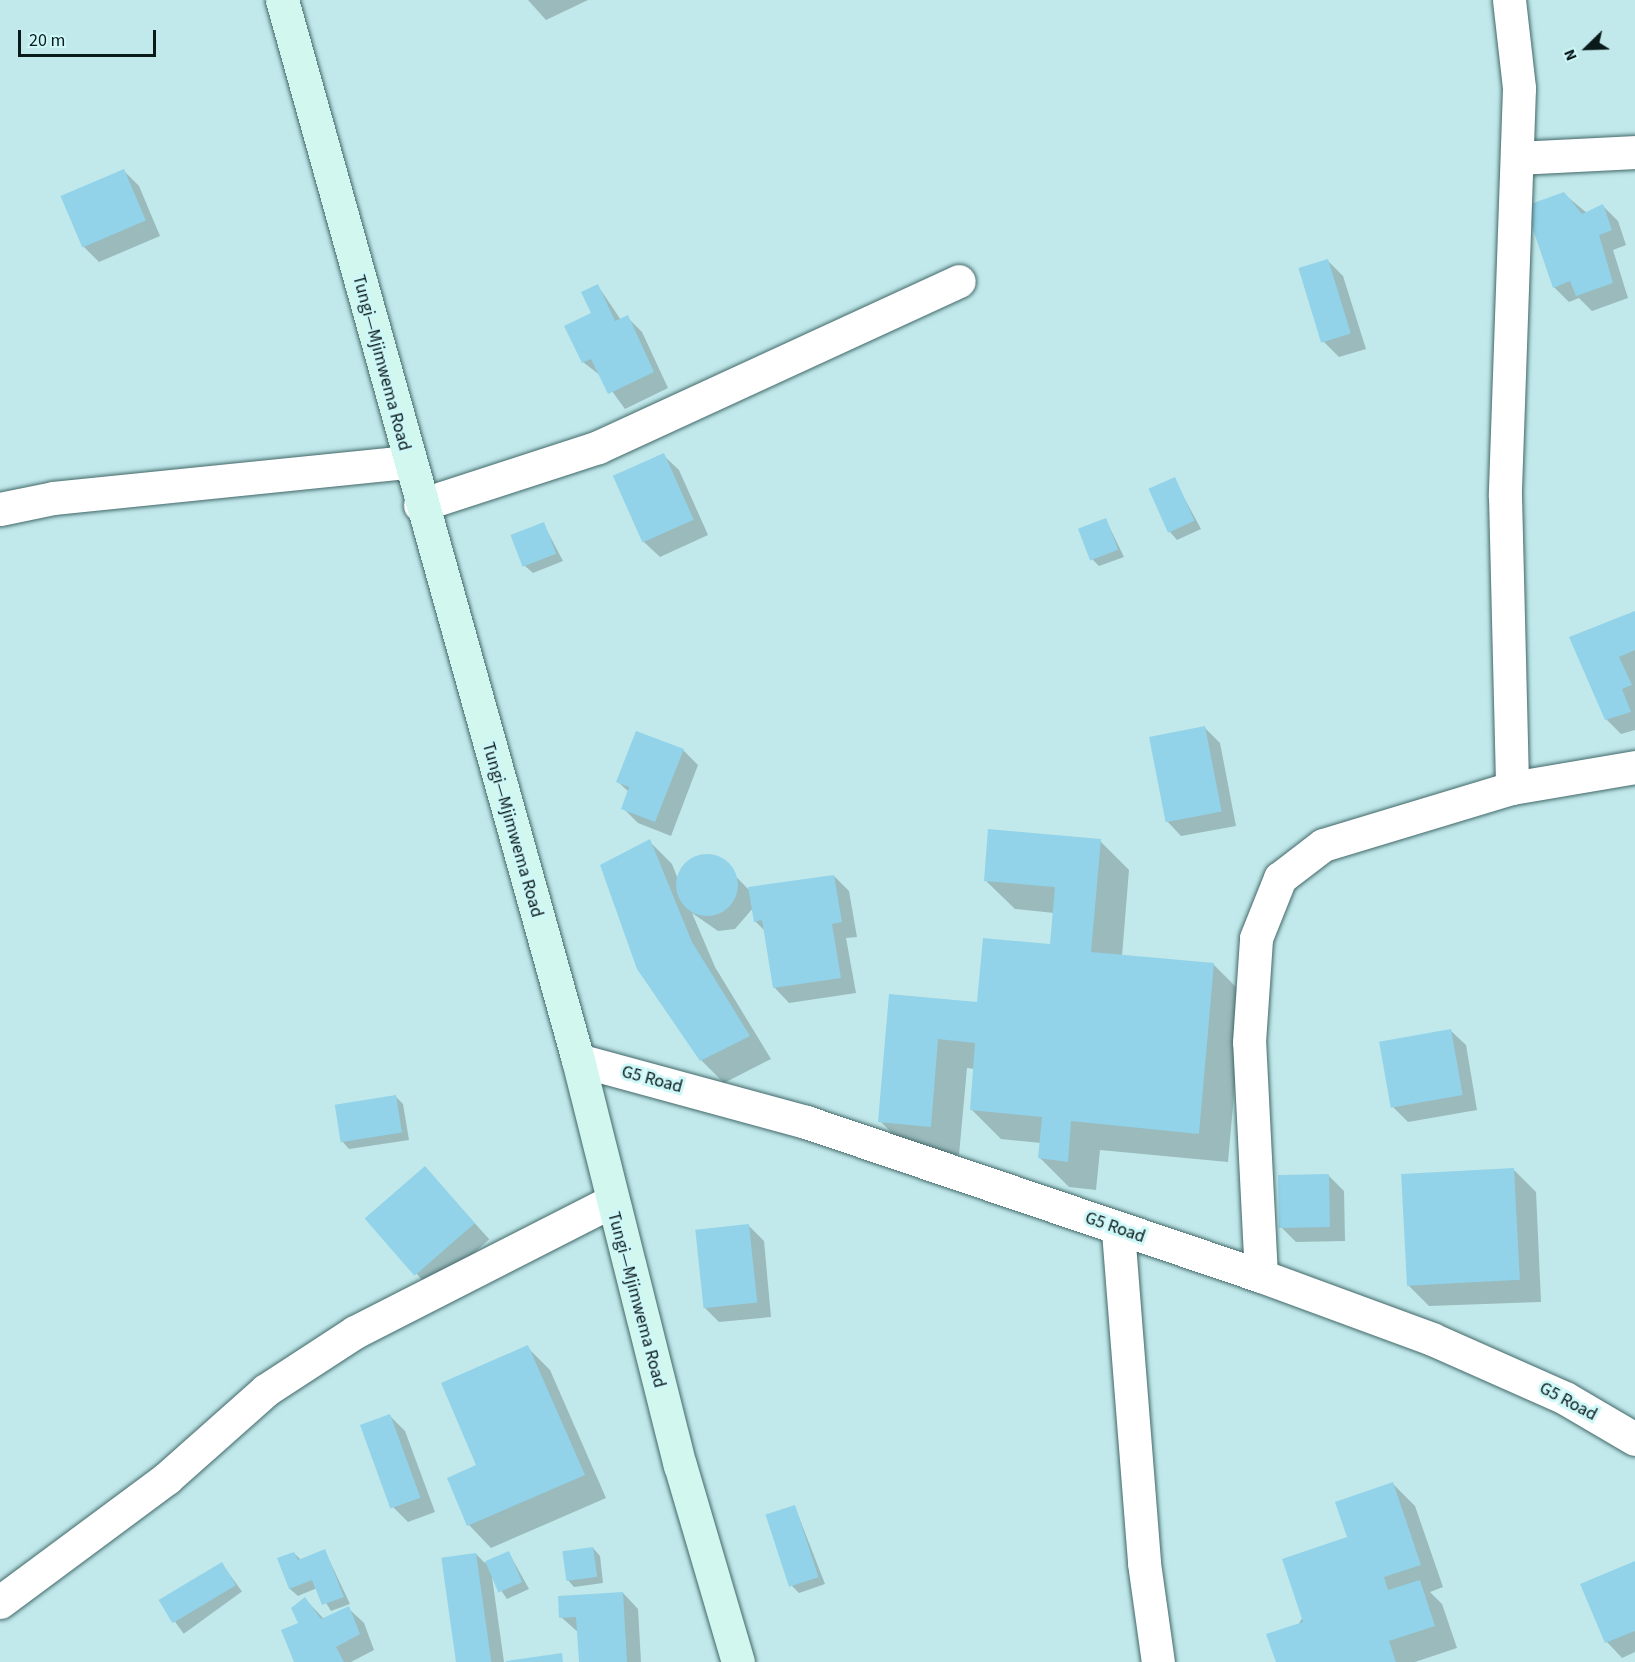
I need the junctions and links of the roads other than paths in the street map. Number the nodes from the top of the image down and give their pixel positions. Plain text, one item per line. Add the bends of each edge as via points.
1 (282, 0) edge
2 (1509, 0) edge
3 (1635, 152) edge
4 (1518, 158) junction
5 (959, 281) dead end
6 (408, 462) junction
7 (420, 506) junction
8 (0, 509) edge
9 (1635, 767) edge
10 (1512, 788) junction
11 (578, 1060) junction
12 (610, 1202) junction
13 (1118, 1231) junction
14 (1262, 1276) junction
15 (1635, 1439) edge
16 (0, 1602) edge
17 (738, 1662) edge
18 (1158, 1662) edge

1 - 6 street, Tungi—Mjimwema Road
2 - 4 street via 1519,88
3 - 4 street
4 - 10 street via 1505,496
5 - 7 street via 598,447
6 - 7 street, Tungi—Mjimwema Road
6 - 8 street via 53,498
7 - 11 street, Tungi—Mjimwema Road
9 - 10 street
10 - 14 street via 1323,844 1280,878 1256,938 1249,1042
11 - 12 street, Tungi—Mjimwema Road
11 - 13 street, G5 Road via 806,1122
12 - 16 street via 355,1332 276,1383 167,1478
12 - 17 street, Tungi—Mjimwema Road
13 - 14 street, G5 Road
13 - 18 street via 1144,1563
14 - 15 street, G5 Road via 1432,1339 1564,1398

